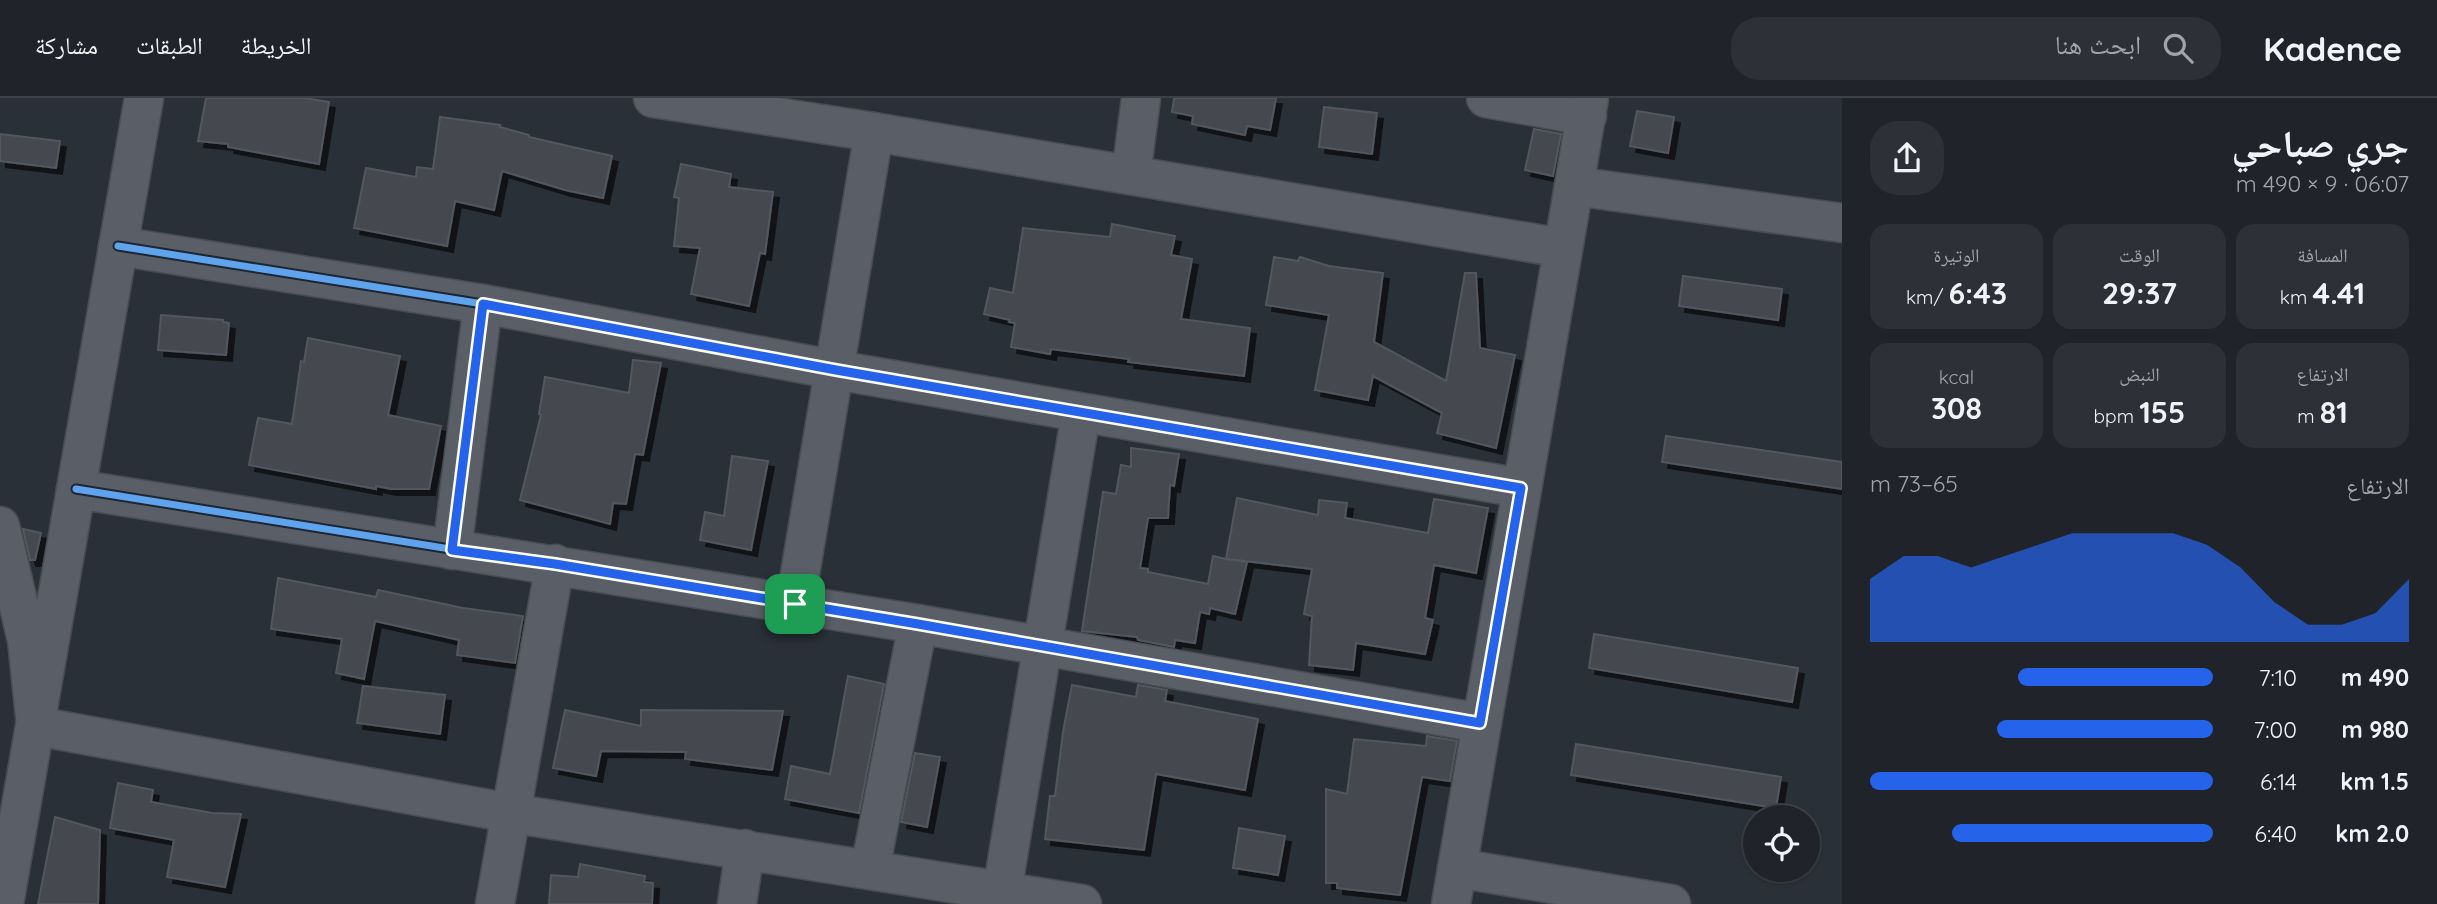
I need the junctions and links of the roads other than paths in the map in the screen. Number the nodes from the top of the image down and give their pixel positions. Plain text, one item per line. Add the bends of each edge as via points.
1 (144, 98) edge
2 (1140, 98) edge
3 (1486, 98) edge
4 (659, 99) edge
5 (1588, 107) edge
6 (874, 132) junction
7 (1131, 174) junction
8 (1574, 186) junction
9 (1842, 223) edge
10 (118, 246) junction
11 (1562, 248) junction
12 (483, 304) junction
13 (836, 370) junction
14 (1081, 413) junction
15 (1521, 488) junction
16 (76, 489) junction
17 (0, 526) edge
18 (452, 550) junction
19 (555, 564) junction
20 (795, 604) junction
21 (918, 624) junction
22 (1043, 647) junction
23 (1480, 723) junction
24 (36, 726) junction
25 (510, 813) junction
26 (745, 849) junction
27 (870, 869) junction
28 (1454, 886) edge
29 (1001, 897) edge
30 (4, 904) edge
31 (495, 904) edge
32 (737, 904) edge
33 (1082, 904) edge
34 (1671, 904) edge

1 - 10 street
2 - 7 street
3 - 5 street
4 - 6 street
5 - 8 street
6 - 7 street
6 - 13 street
7 - 11 street
8 - 9 street
8 - 11 street
10 - 12 street
10 - 16 street
11 - 15 street
12 - 13 street
12 - 18 street
13 - 14 street
13 - 20 street
14 - 15 street
14 - 22 street
15 - 23 street
16 - 18 street
16 - 24 street
17 - 24 street via 27,640
18 - 19 street
19 - 20 street
19 - 25 street
20 - 21 street
21 - 22 street
21 - 27 street
22 - 23 street
22 - 29 street
23 - 28 street
24 - 25 street
24 - 30 street
25 - 26 street
25 - 31 street
26 - 27 street
26 - 32 street
27 - 29 street
28 - 34 street
29 - 33 street

